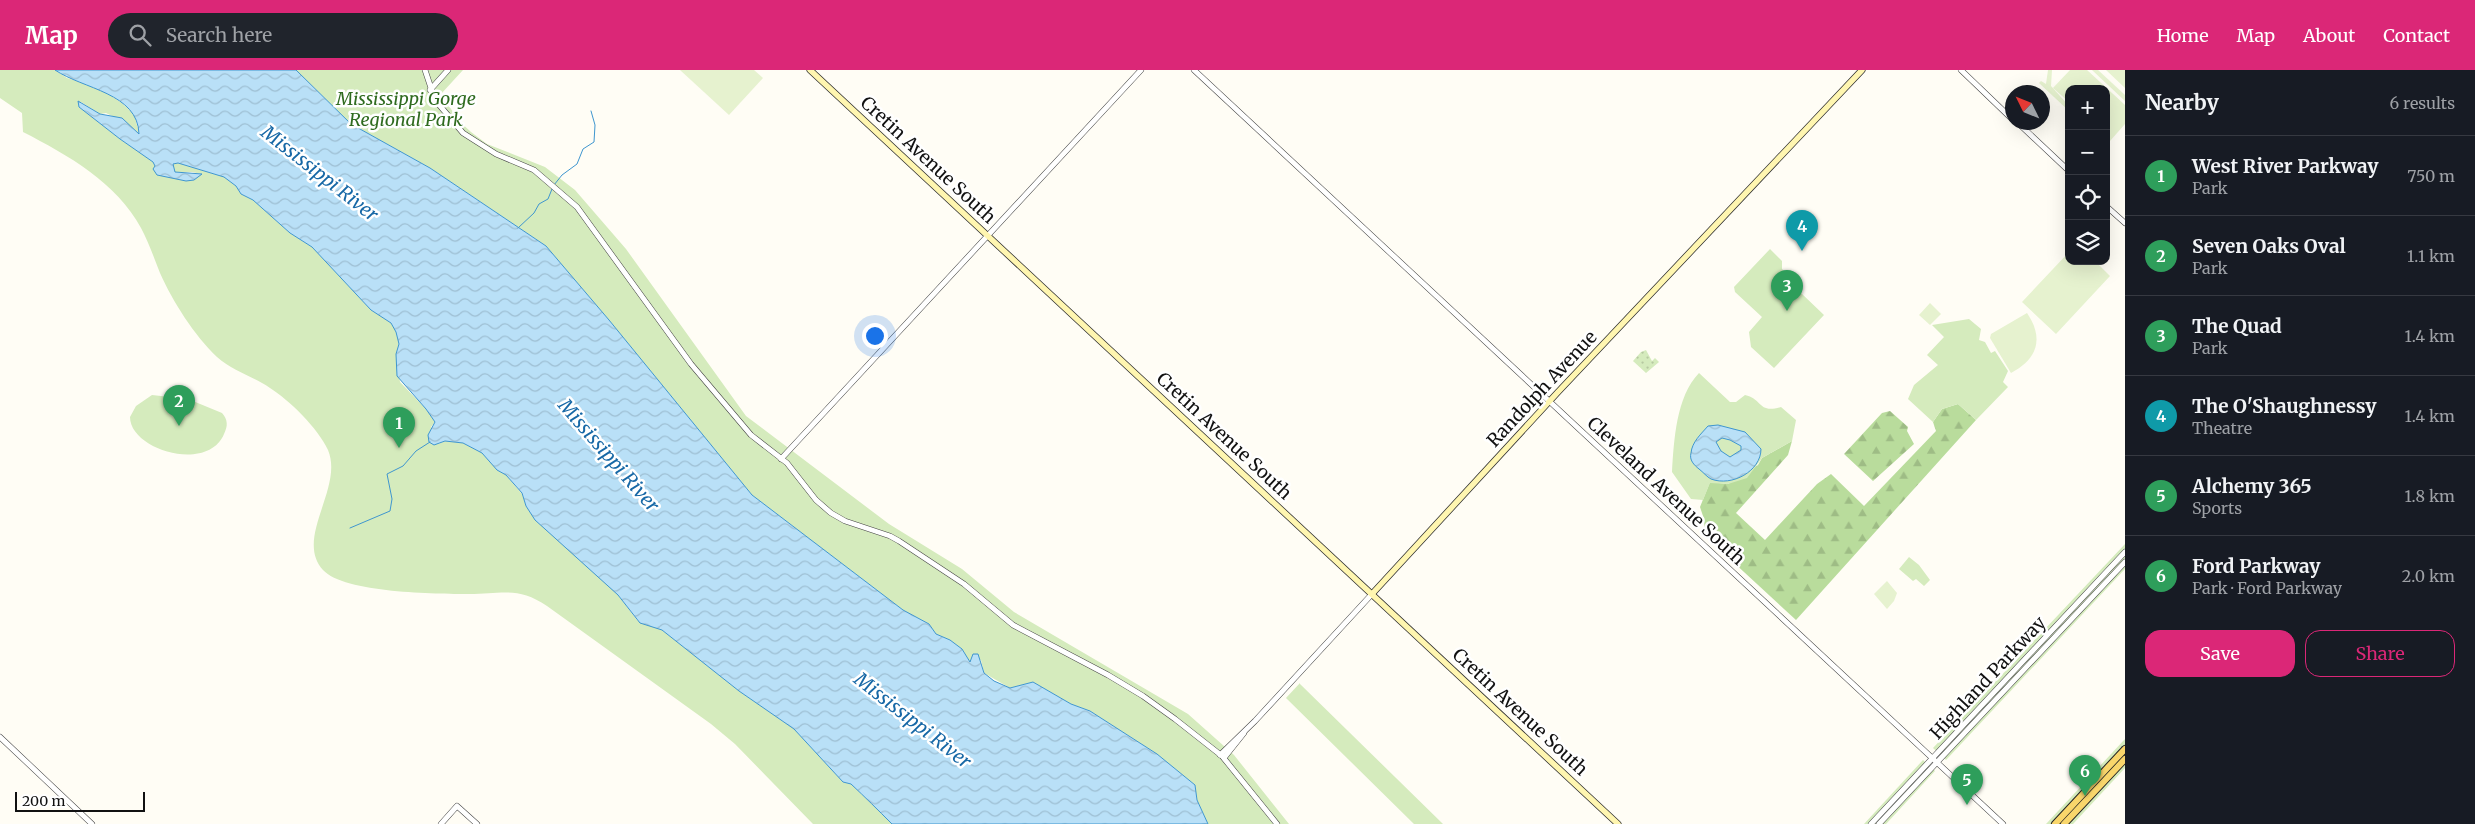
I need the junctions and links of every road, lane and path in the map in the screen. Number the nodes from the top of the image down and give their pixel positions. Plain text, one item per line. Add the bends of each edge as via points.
1 (425, 70) edge
2 (448, 70) edge
3 (810, 70) edge
4 (1141, 70) edge
5 (1194, 70) edge
6 (1862, 70) edge
7 (1961, 70) edge
8 (430, 90) junction
9 (2005, 112) edge
10 (2024, 130) edge
11 (2065, 168) edge
12 (2110, 210) edge
13 (2125, 223) edge
14 (987, 236) junction
15 (1550, 401) junction
16 (782, 459) junction
17 (2125, 552) edge
18 (2125, 562) edge
19 (1372, 594) junction
20 (0, 737) edge
21 (2125, 749) edge
22 (1222, 756) junction
23 (1932, 757) junction
24 (2125, 759) edge
25 (1937, 762) junction
26 (92, 824) edge
27 (441, 824) edge
28 (477, 824) edge
29 (1276, 824) edge
30 (1618, 824) edge
31 (1871, 824) edge
32 (1878, 824) edge
33 (2003, 824) edge
34 (2055, 824) edge
35 (2064, 824) edge

1 - 8 street
2 - 8 street
3 - 14 main road, Cretin Avenue South
4 - 14 street
5 - 15 street, Cleveland Avenue South
6 - 15 main road, Randolph Avenue
7 - 9 street
8 - 16 street via 463,132 496,154 544,177 565,196 582,214 691,364 744,428
10 - 11 street
12 - 13 street
14 - 16 street
14 - 19 main road, Cretin Avenue South
15 - 19 main road, Randolph Avenue
15 - 23 street, Cleveland Avenue South
16 - 22 street via 825,508 838,517 899,541 964,584 1013,625 1143,696
17 - 23 street, Highland Parkway
18 - 25 street, Highland Parkway
19 - 22 street, Randolph Avenue
19 - 30 main road, Cretin Avenue South
20 - 26 street
21 - 34 main road
22 - 29 street
23 - 25 street, Cleveland Avenue South
23 - 31 street, Highland Parkway
24 - 35 main road
25 - 32 street, Highland Parkway
25 - 33 street, Cleveland Avenue South
27 - 28 street via 457,806

